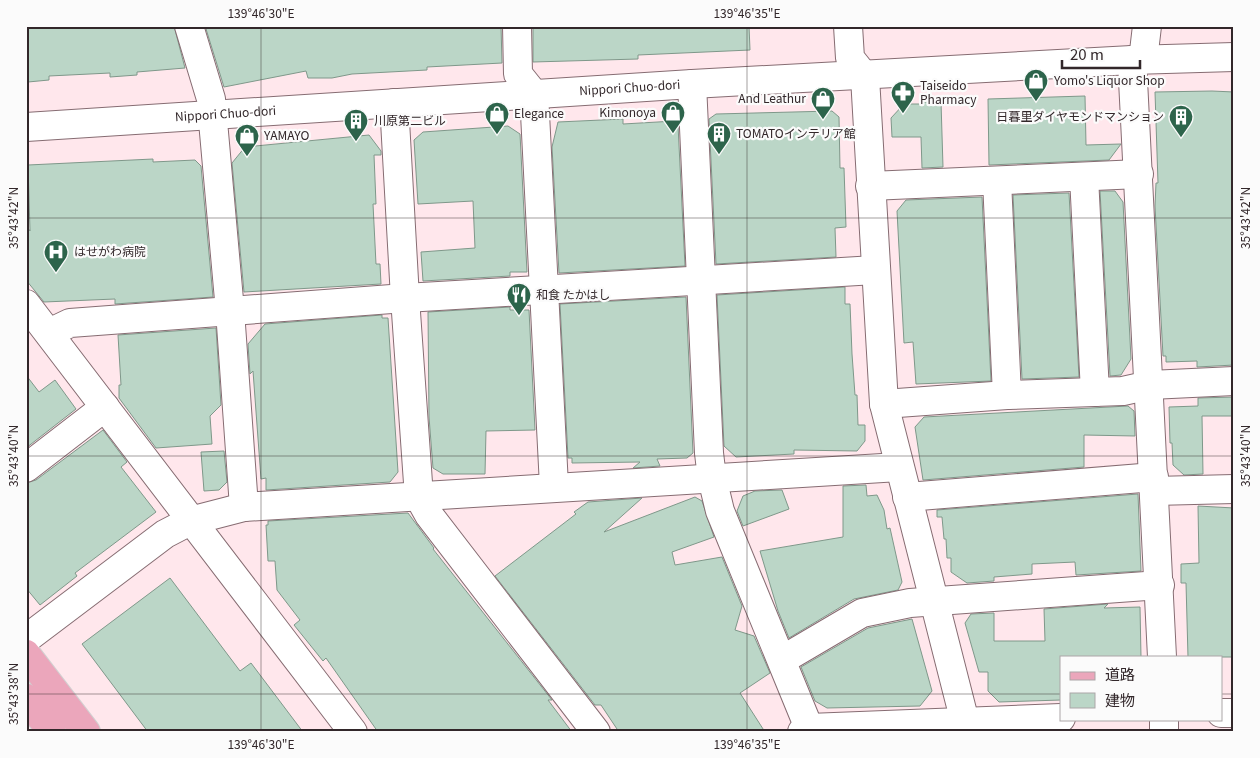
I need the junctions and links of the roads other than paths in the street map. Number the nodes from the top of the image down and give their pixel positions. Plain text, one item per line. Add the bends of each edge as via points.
1 (189, 26) edge
2 (517, 26) edge
3 (848, 26) edge
4 (1147, 26) edge
5 (1234, 58) edge
6 (1138, 60) junction
7 (866, 77) junction
8 (692, 84) junction
9 (534, 94) junction
10 (394, 103) junction
11 (212, 116) junction
12 (26, 127) edge
13 (1139, 174) junction
14 (1084, 177) junction
15 (997, 181) junction
16 (870, 186) junction
17 (875, 270) junction
18 (700, 281) junction
19 (544, 291) junction
20 (405, 298) junction
21 (28, 310) edge
22 (230, 311) junction
23 (49, 333) junction
24 (1234, 381) edge
25 (1150, 385) junction
26 (1095, 392) junction
27 (1007, 395) junction
28 (884, 404) junction
29 (105, 408) junction
30 (899, 467) junction
31 (26, 468) edge
32 (712, 478) junction
33 (1154, 484) junction
34 (554, 486) junction
35 (1234, 489) edge
36 (419, 497) junction
37 (907, 497) junction
38 (244, 506) junction
39 (190, 521) junction
40 (1160, 585) junction
41 (935, 602) junction
42 (26, 640) edge
43 (26, 654) edge
44 (1162, 656) edge
45 (782, 660) junction
46 (26, 698) edge
47 (1060, 718) edge
48 (965, 722) junction
49 (806, 730) edge
50 (52, 732) edge
51 (86, 732) edge
52 (353, 732) edge
53 (596, 732) edge

1 - 11 street via 211,98
2 - 9 street via 518,74
3 - 7 street via 850,58
4 - 6 street
5 - 6 street, Nippori Chuo-dori
6 - 7 street, Nippori Chuo-dori
6 - 13 street
7 - 8 street, Nippori Chuo-dori
7 - 16 street
8 - 9 street, Nippori Chuo-dori
8 - 18 street
9 - 10 street, Nippori Chuo-dori
9 - 19 street
10 - 11 street, Nippori Chuo-dori
10 - 20 street
11 - 12 street, Nippori Chuo-dori
11 - 22 street
13 - 14 street
13 - 25 street
14 - 15 street
14 - 26 street
15 - 16 street
15 - 27 street
16 - 17 street
17 - 18 street
17 - 28 street
18 - 19 street
18 - 32 street
19 - 20 street
19 - 34 street
20 - 22 street
20 - 36 street
21 - 23 street
22 - 23 street via 70,323
22 - 38 street
23 - 29 street
24 - 25 street
25 - 26 street via 1123,391
25 - 33 street
26 - 27 street
27 - 28 street
28 - 30 street
29 - 31 street
29 - 39 street
30 - 32 street
30 - 37 street
32 - 34 street
32 - 45 street via 720,511
33 - 35 street
33 - 37 street
33 - 40 street
34 - 36 street
36 - 38 street
36 - 53 street via 429,515
37 - 41 street
38 - 39 street
39 - 42 street via 166,534
39 - 52 street
40 - 41 street
40 - 44 street
41 - 45 street via 862,612
41 - 48 street
43 - 51 main road
45 - 49 street
46 - 50 main road
47 - 48 street
48 - 49 street

